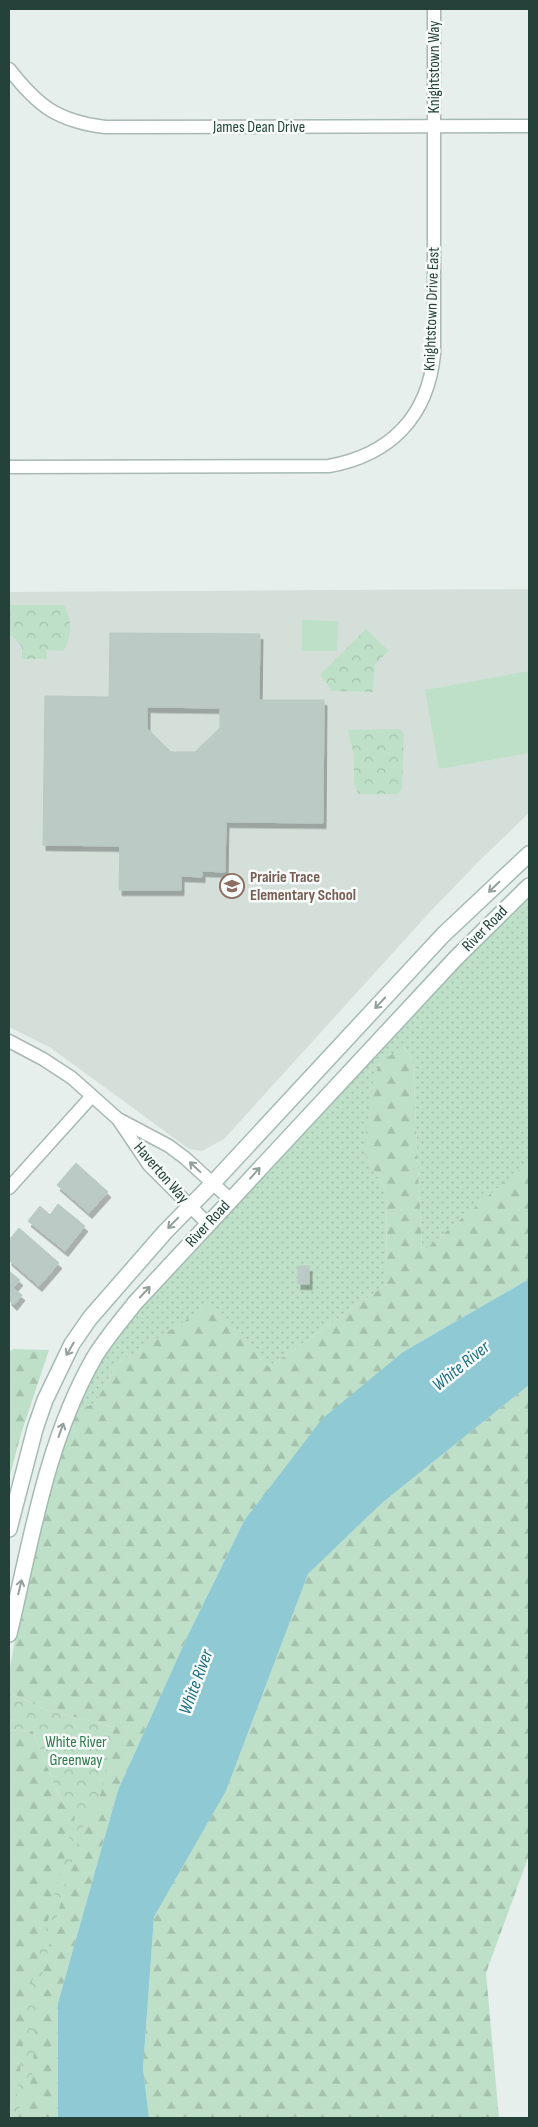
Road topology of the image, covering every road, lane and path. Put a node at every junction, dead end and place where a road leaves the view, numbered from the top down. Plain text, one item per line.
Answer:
1 (434, 9) edge
2 (9, 69) edge
3 (434, 126) junction
4 (529, 126) edge
5 (9, 467) edge
6 (529, 854) edge
7 (529, 886) edge
8 (9, 1041) edge
9 (92, 1096) junction
10 (118, 1119) junction
11 (213, 1183) junction
12 (9, 1188) edge
13 (231, 1200) junction
14 (189, 1206) junction
15 (208, 1224) junction
16 (9, 1529) edge
17 (9, 1634) edge

1 - 3 street, Knightstown Way
2 - 3 street, James Dean Drive
3 - 4 street, James Dean Drive
3 - 5 street, Knightstown Drive East
6 -> 11 main road, River Road
13 -> 7 main road, River Road
8 - 9 street, Haverton Way
9 - 10 street, Haverton Way
9 - 12 street
11 -> 10 street, Haverton Way
10 - 14 street, Haverton Way
11 - 13 street, Haverton Way
11 - 14 main road, River Road
13 - 15 main road, River Road
14 - 15 street, Haverton Way
14 -> 16 main road, River Road
17 -> 15 main road, River Road

